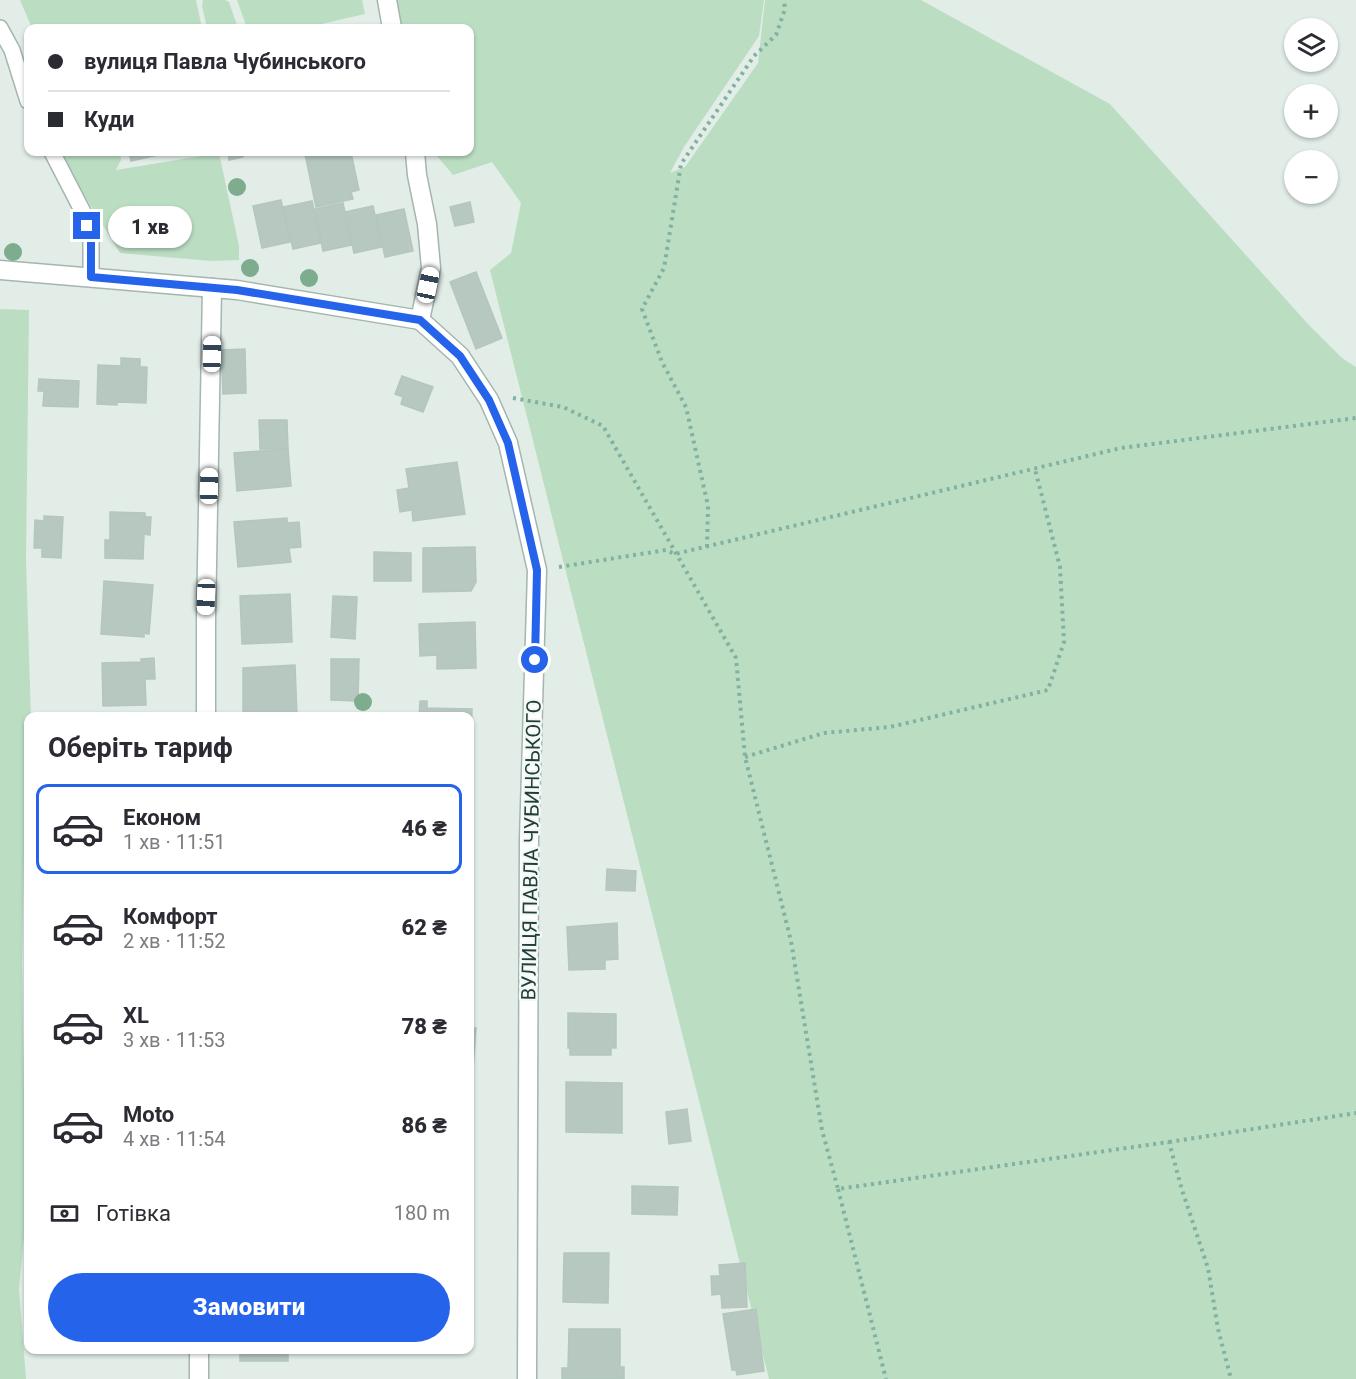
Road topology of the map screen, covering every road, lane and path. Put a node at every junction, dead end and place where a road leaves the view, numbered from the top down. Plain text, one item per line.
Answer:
1 (387, 0) edge
2 (784, 0) edge
3 (391, 24) edge
4 (0, 28) edge
5 (24, 88) edge
6 (54, 156) edge
7 (416, 156) edge
8 (0, 270) edge
9 (91, 277) junction
10 (212, 288) junction
11 (420, 320) junction
12 (505, 393) dead end
13 (1356, 418) edge
14 (1035, 469) junction
15 (707, 547) junction
16 (675, 554) junction
17 (537, 570) junction
18 (206, 712) edge
19 (745, 758) junction
20 (1356, 1113) edge
21 (1169, 1142) junction
22 (838, 1189) junction
23 (199, 1354) edge
24 (199, 1379) edge
25 (528, 1379) edge
26 (886, 1379) edge
27 (1231, 1379) edge

1 - 3 street
2 - 15 path
4 - 5 lane
6 - 9 lane
7 - 11 street
8 - 9 street
9 - 10 street
10 - 11 street
10 - 18 street
11 - 17 street, ВУЛИЦЯ ПАВЛА ЧУБИНСЬКОГО
12 - 16 path
13 - 14 path
14 - 15 path
14 - 19 path
15 - 16 path
16 - 17 path
16 - 19 path
17 - 25 street, ВУЛИЦЯ ПАВЛА ЧУБИНСЬКОГО
19 - 22 path
20 - 21 path
21 - 22 path
21 - 27 path
22 - 26 path
23 - 24 street

